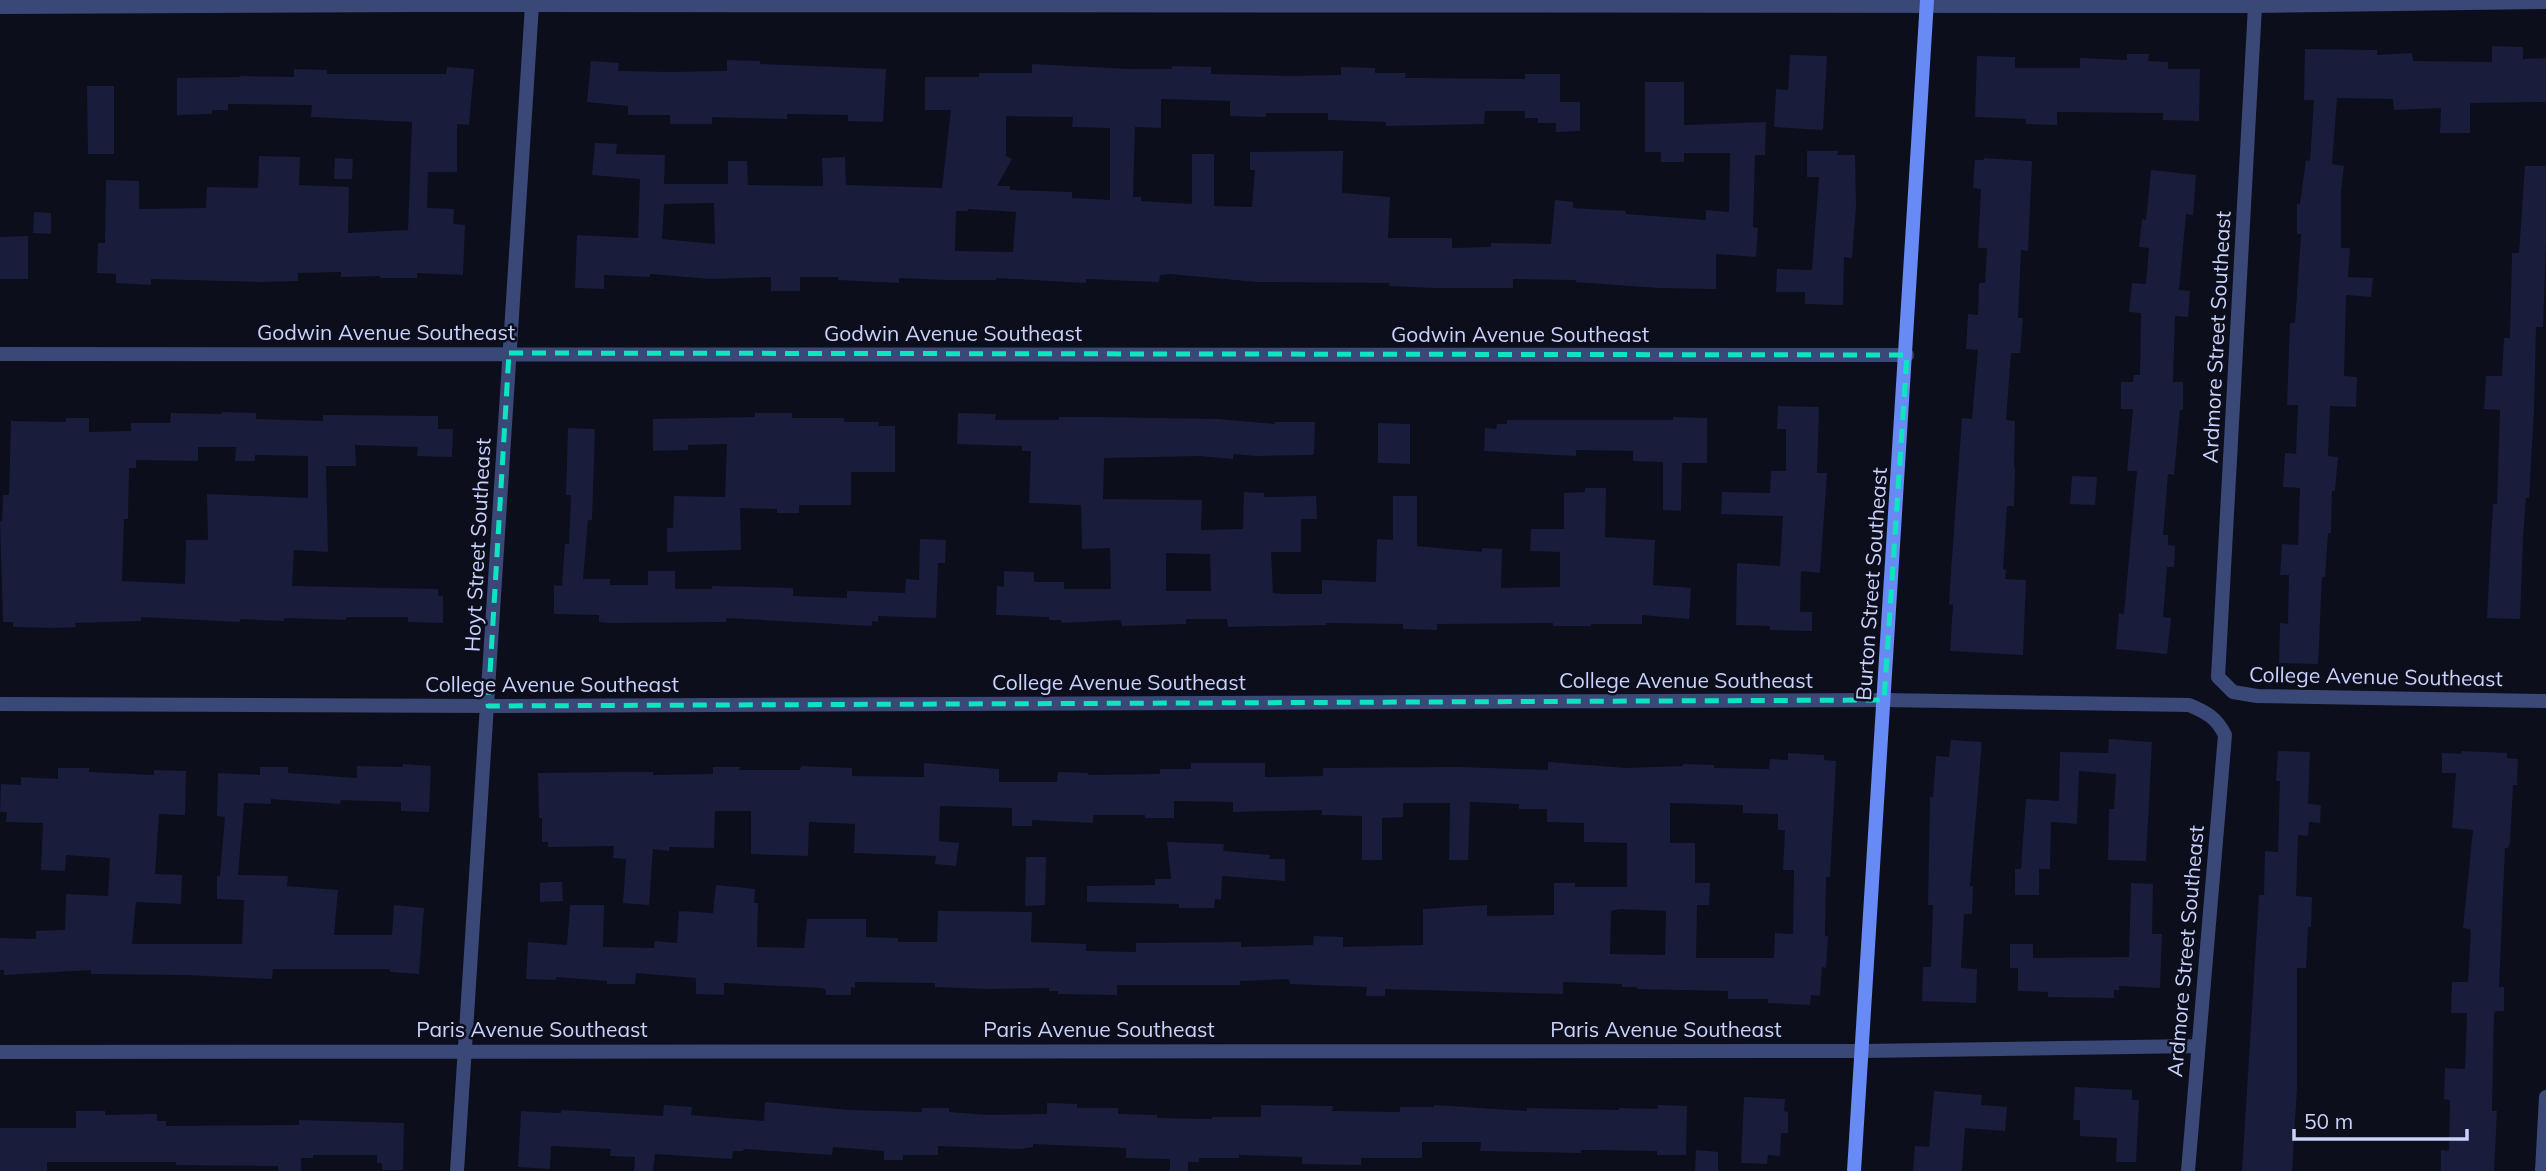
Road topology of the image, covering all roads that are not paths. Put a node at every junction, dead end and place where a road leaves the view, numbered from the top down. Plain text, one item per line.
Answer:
1 (417, 2) edge
2 (703, 2) edge
3 (1927, 2) edge
4 (2546, 2) edge
5 (21, 3) edge
6 (532, 5) junction
7 (2255, 5) junction
8 (0, 7) edge
9 (0, 354) edge
10 (509, 354) junction
11 (1907, 355) junction
12 (2217, 671) joint
13 (1884, 700) junction
14 (2546, 701) edge
15 (0, 704) edge
16 (488, 706) junction
17 (2225, 735) joint
18 (2197, 1046) junction
19 (464, 1049) junction
20 (1862, 1051) junction
21 (0, 1052) edge
22 (2546, 1097) edge
23 (457, 1171) edge
24 (1854, 1171) edge
25 (2188, 1171) edge
26 (2542, 1171) edge

1 - 5 street
1 - 6 street
2 - 3 street
2 - 6 street
3 - 7 street
3 - 11 main road, Burton Street Southeast
4 - 7 street
5 - 8 street
6 - 10 street, Hoyt Street Southeast
7 - 12 street, Ardmore Street Southeast
9 - 10 street, Godwin Avenue Southeast
10 - 11 street, Godwin Avenue Southeast
10 - 16 street, Hoyt Street Southeast
11 - 13 main road, Burton Street Southeast
12 - 14 street, College Avenue Southeast
13 - 16 street, College Avenue Southeast
13 - 17 street, College Avenue Southeast
13 - 20 main road, Burton Street Southeast
15 - 16 street, College Avenue Southeast
16 - 19 street, Hoyt Street Southeast
17 - 18 street, Ardmore Street Southeast
18 - 20 street, Paris Avenue Southeast
18 - 25 street, Ardmore Street Southeast
19 - 20 street, Paris Avenue Southeast
19 - 21 street, Paris Avenue Southeast
19 - 23 street, Hoyt Street Southeast
20 - 24 main road, Burton Street Southeast
22 - 26 street

